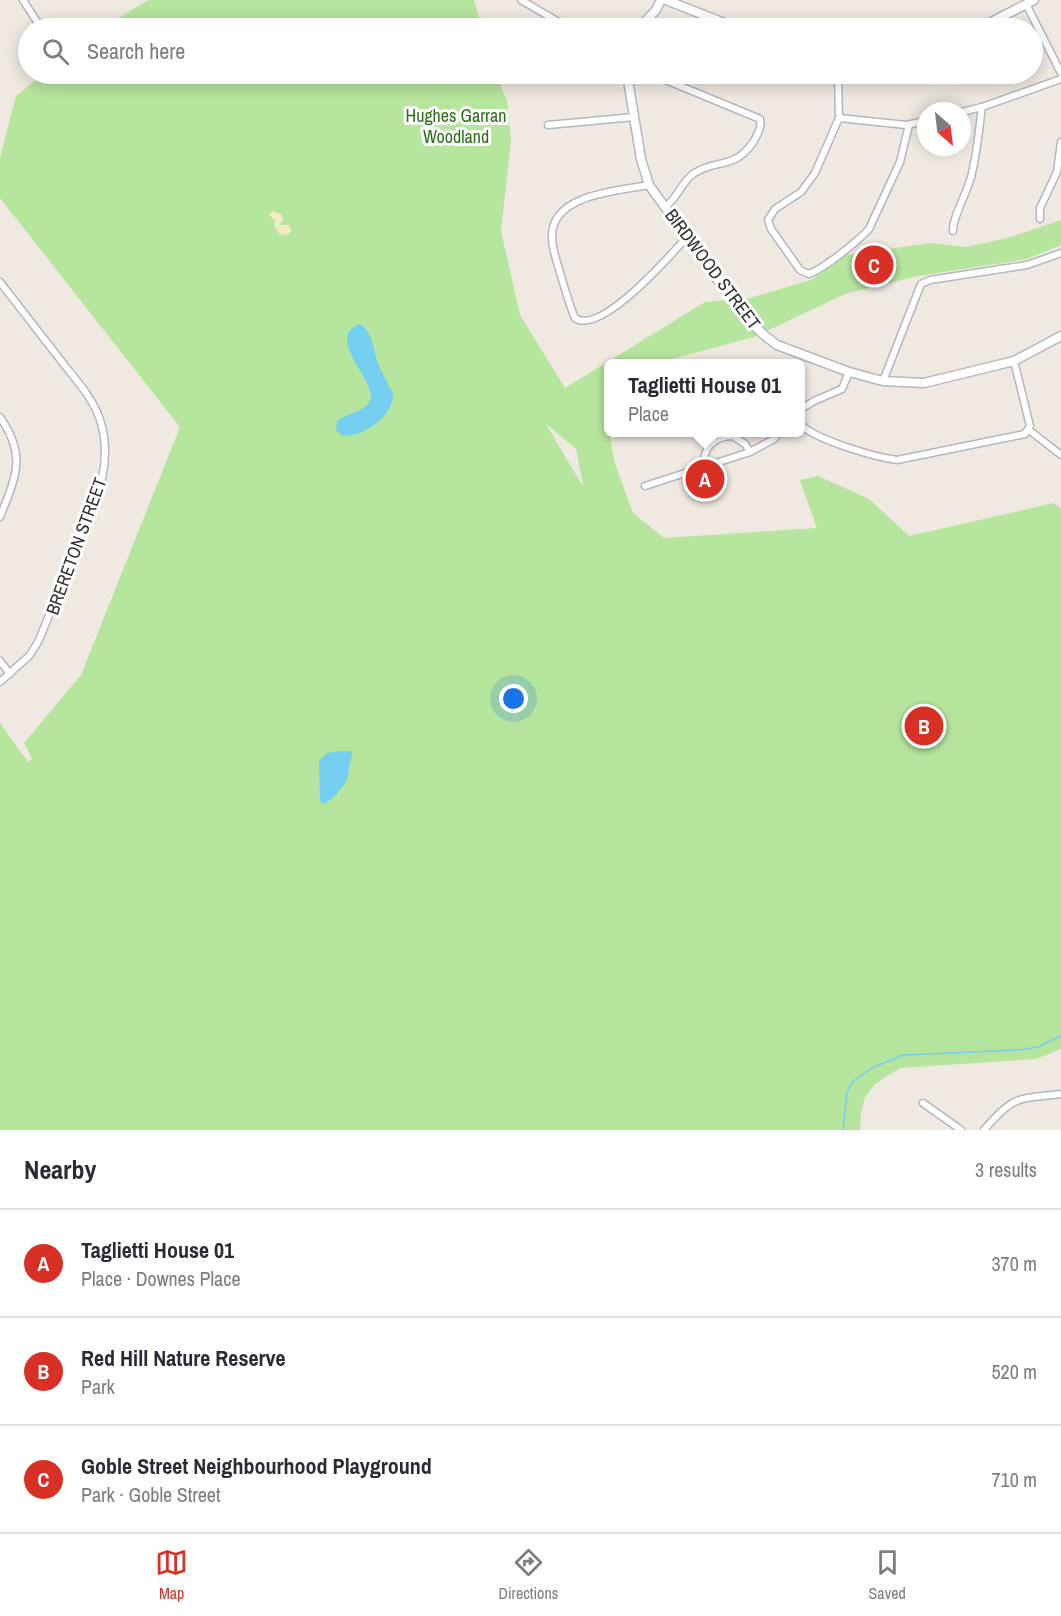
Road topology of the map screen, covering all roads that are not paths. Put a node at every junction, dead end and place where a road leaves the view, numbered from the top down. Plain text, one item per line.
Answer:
1 (24, 0) edge
2 (521, 0) edge
3 (661, 0) edge
4 (666, 0) edge
5 (1030, 2) edge
6 (35, 18) edge
7 (549, 18) edge
8 (648, 18) edge
9 (712, 18) edge
10 (1000, 18) edge
11 (1037, 18) edge
12 (1043, 32) edge
13 (1061, 73) edge
14 (1061, 79) edge
15 (628, 84) edge
16 (675, 84) edge
17 (837, 84) edge
18 (982, 107) junction
19 (971, 110) edge
20 (634, 117) junction
21 (839, 118) junction
22 (917, 123) edge
23 (548, 125) dead end
24 (909, 125) junction
25 (1061, 142) edge
26 (649, 185) junction
27 (665, 207) junction
28 (1040, 219) dead end
29 (953, 231) dead end
30 (687, 237) junction
31 (1061, 253) edge
32 (0, 282) edge
33 (1061, 336) edge
34 (1014, 362) junction
35 (849, 372) junction
36 (883, 381) junction
37 (805, 407) edge
38 (0, 417) edge
39 (805, 427) edge
40 (1029, 430) junction
41 (724, 437) edge
42 (734, 437) edge
43 (776, 437) edge
44 (750, 452) junction
45 (1061, 455) edge
46 (704, 468) junction
47 (645, 486) dead end
48 (0, 517) edge
49 (0, 661) edge
50 (10, 674) junction
51 (0, 682) edge
52 (1061, 1094) edge
53 (922, 1103) dead end
54 (961, 1130) edge
55 (984, 1130) edge

1 - 6 street
2 - 7 street
3 - 8 street
4 - 9 street
5 - 10 street
5 - 11 street
12 - 13 street
14 - 18 street
15 - 20 street, BIRDWOOD STREET
16 - 27 street
17 - 21 street
18 - 19 street
18 - 29 street
20 - 23 street
20 - 26 street, BIRDWOOD STREET
21 - 24 street
21 - 24 street
22 - 24 street
25 - 28 street
26 - 27 street, BIRDWOOD STREET
26 - 30 street
27 - 30 street, BIRDWOOD STREET
30 - 35 street, BIRDWOOD STREET
31 - 36 street
32 - 50 street, BRERETON STREET
33 - 34 street, BIRDWOOD STREET
34 - 36 street, BIRDWOOD STREET
34 - 40 street
35 - 36 street, BIRDWOOD STREET
35 - 37 street
38 - 48 street
39 - 40 street
40 - 45 street
41 - 46 street
42 - 44 street
43 - 44 street
44 - 46 street
46 - 47 street
49 - 50 street
50 - 51 street, BRERETON STREET
52 - 55 street
53 - 54 street

